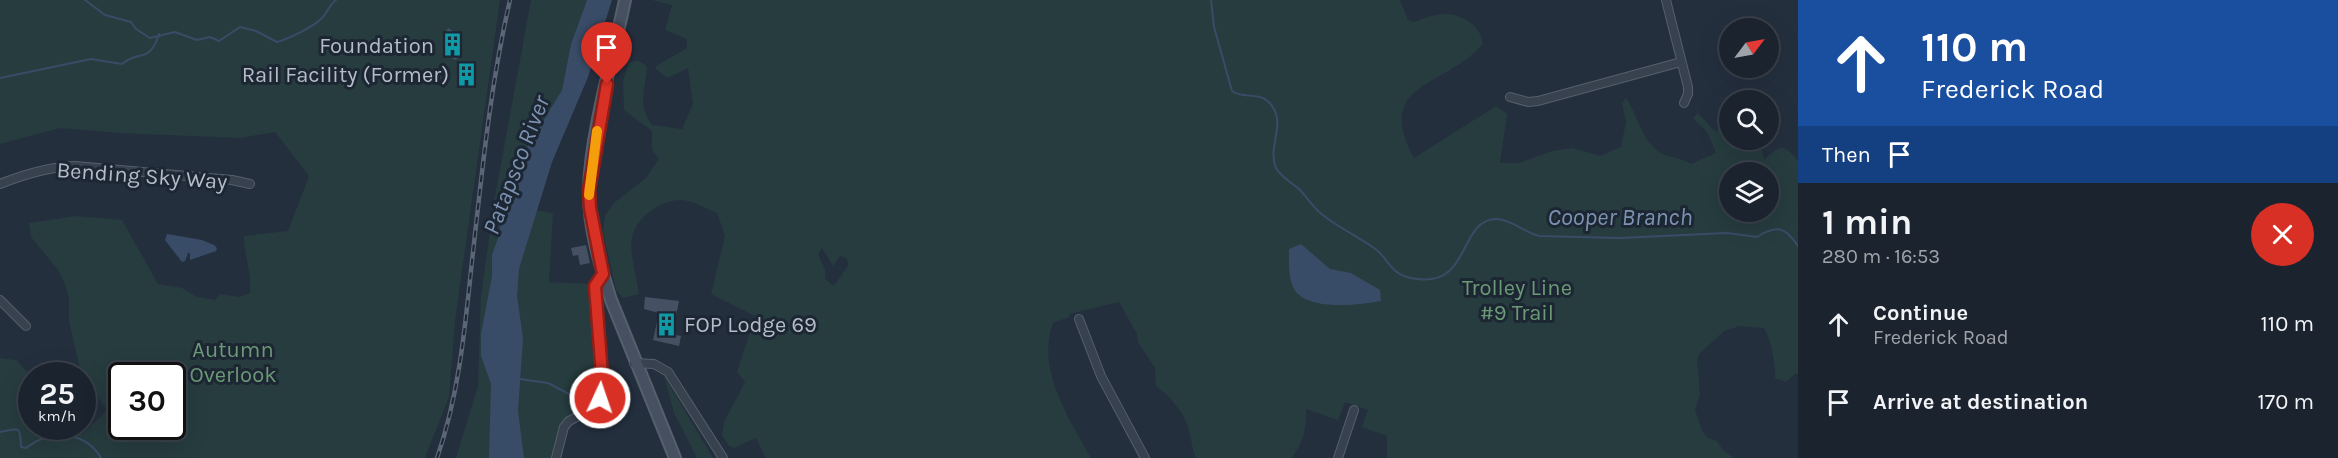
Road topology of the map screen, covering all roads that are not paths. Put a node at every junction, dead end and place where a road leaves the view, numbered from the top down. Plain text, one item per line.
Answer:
1 (625, 0) edge
2 (1666, 0) edge
3 (1681, 62) junction
4 (1510, 97) dead end
5 (1684, 103) dead end
6 (0, 184) edge
7 (250, 184) dead end
8 (603, 274) junction
9 (0, 300) edge
10 (1080, 319) dead end
11 (26, 326) dead end
12 (634, 363) junction
13 (1354, 410) dead end
14 (556, 458) edge
15 (675, 458) edge
16 (723, 458) edge
17 (1145, 458) edge
18 (1338, 458) edge

1 - 8 main road
2 - 3 street
3 - 4 street
3 - 5 street
6 - 7 street, Bending Sky Way
8 - 12 main road
8 - 14 street
9 - 11 street
10 - 17 street
12 - 15 main road
12 - 16 street
13 - 18 street

